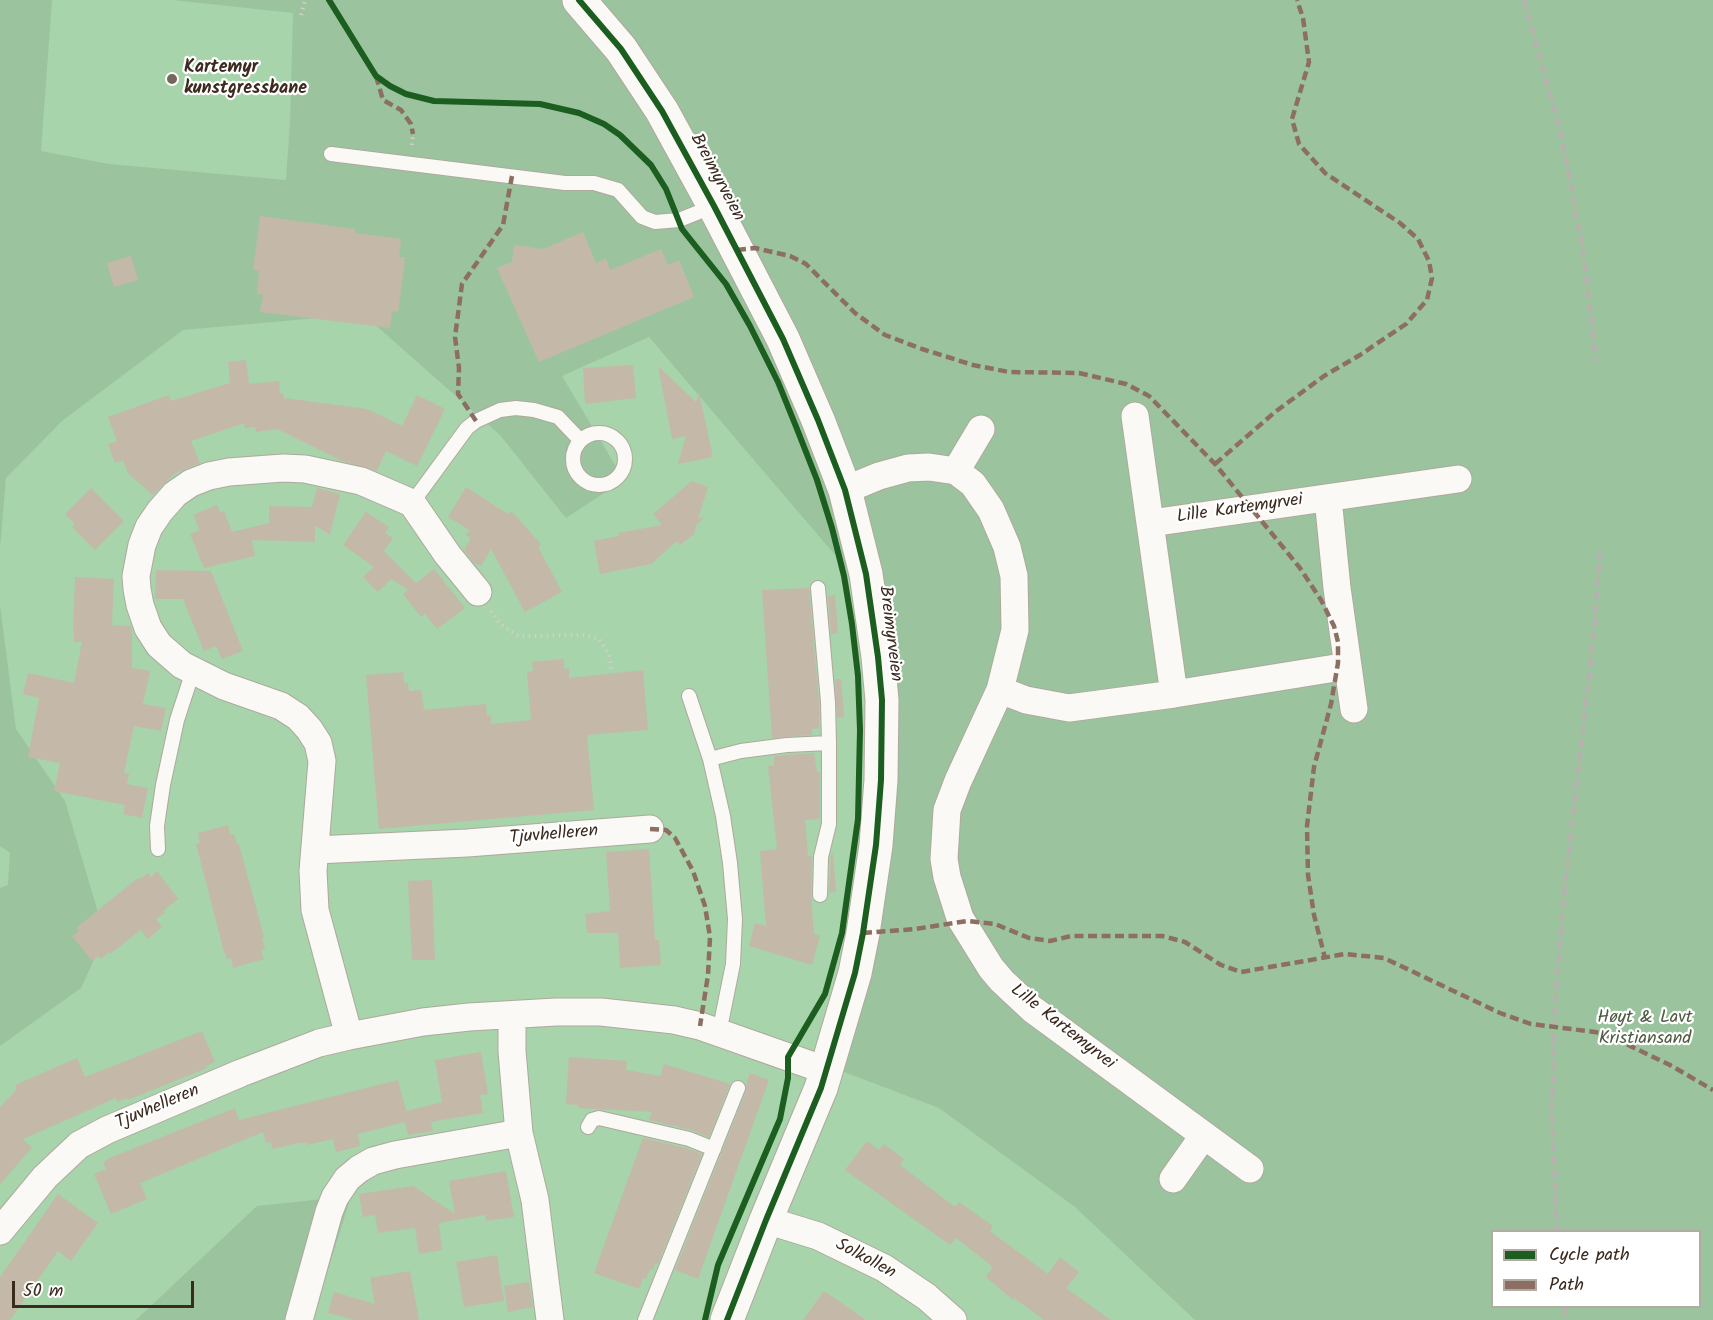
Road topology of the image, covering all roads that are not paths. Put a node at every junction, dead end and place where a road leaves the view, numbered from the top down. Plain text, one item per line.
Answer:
1 (579, 0) edge
2 (332, 154) dead end
3 (714, 206) junction
4 (1135, 416) dead end
5 (981, 429) dead end
6 (580, 440) dead end
7 (956, 471) junction
8 (1458, 479) dead end
9 (845, 490) junction
10 (1328, 498) junction
11 (412, 503) junction
12 (1151, 523) junction
13 (818, 588) dead end
14 (478, 592) road end
15 (1348, 666) junction
16 (193, 671) junction
17 (1000, 690) junction
18 (1174, 694) junction
19 (689, 696) dead end
20 (1354, 709) dead end
21 (829, 743) junction
22 (710, 759) junction
23 (650, 829) dead end
24 (158, 849) dead end
25 (315, 850) junction
26 (820, 895) dead end
27 (512, 1016) junction
28 (719, 1033) junction
29 (349, 1036) junction
30 (825, 1070) junction
31 (738, 1088) dead end
32 (588, 1127) dead end
33 (519, 1133) junction
34 (1204, 1135) junction
35 (714, 1149) junction
36 (1250, 1169) dead end
37 (1173, 1179) dead end
38 (766, 1220) junction
39 (0, 1230) edge
40 (299, 1320) edge
41 (550, 1320) edge
42 (645, 1320) edge
43 (727, 1320) edge
44 (953, 1320) edge

1 - 3 street, Breimyrveien
2 - 3 lane
3 - 9 street, Breimyrveien
4 - 12 street, Lille Kartemyrvei
5 - 7 street
6 - 11 lane
7 - 9 street
7 - 17 street, Lille Kartemyrvei
8 - 10 street, Lille Kartemyrvei
9 - 30 street, Breimyrveien
10 - 12 street, Lille Kartemyrvei
10 - 15 street, Lille Kartemyrvei
11 - 14 street
11 - 16 street
12 - 18 street, Lille Kartemyrvei
13 - 21 lane
15 - 18 street
15 - 20 street, Lille Kartemyrvei
16 - 24 lane
16 - 25 street
17 - 18 street
17 - 34 street, Lille Kartemyrvei
19 - 22 lane
21 - 22 lane
21 - 26 lane
22 - 28 lane
23 - 25 street, Tjuvhelleren
25 - 29 street
27 - 28 street, Tjuvhelleren
27 - 29 street, Tjuvhelleren
27 - 33 street
28 - 30 street, Tjuvhelleren
29 - 39 street, Tjuvhelleren
30 - 38 street, Breimyrveien
31 - 35 lane
32 - 35 lane
33 - 40 street
33 - 41 street
34 - 36 street, Lille Kartemyrvei
34 - 37 street
35 - 42 lane
38 - 43 street, Breimyrveien
38 - 44 street, Solkollen

